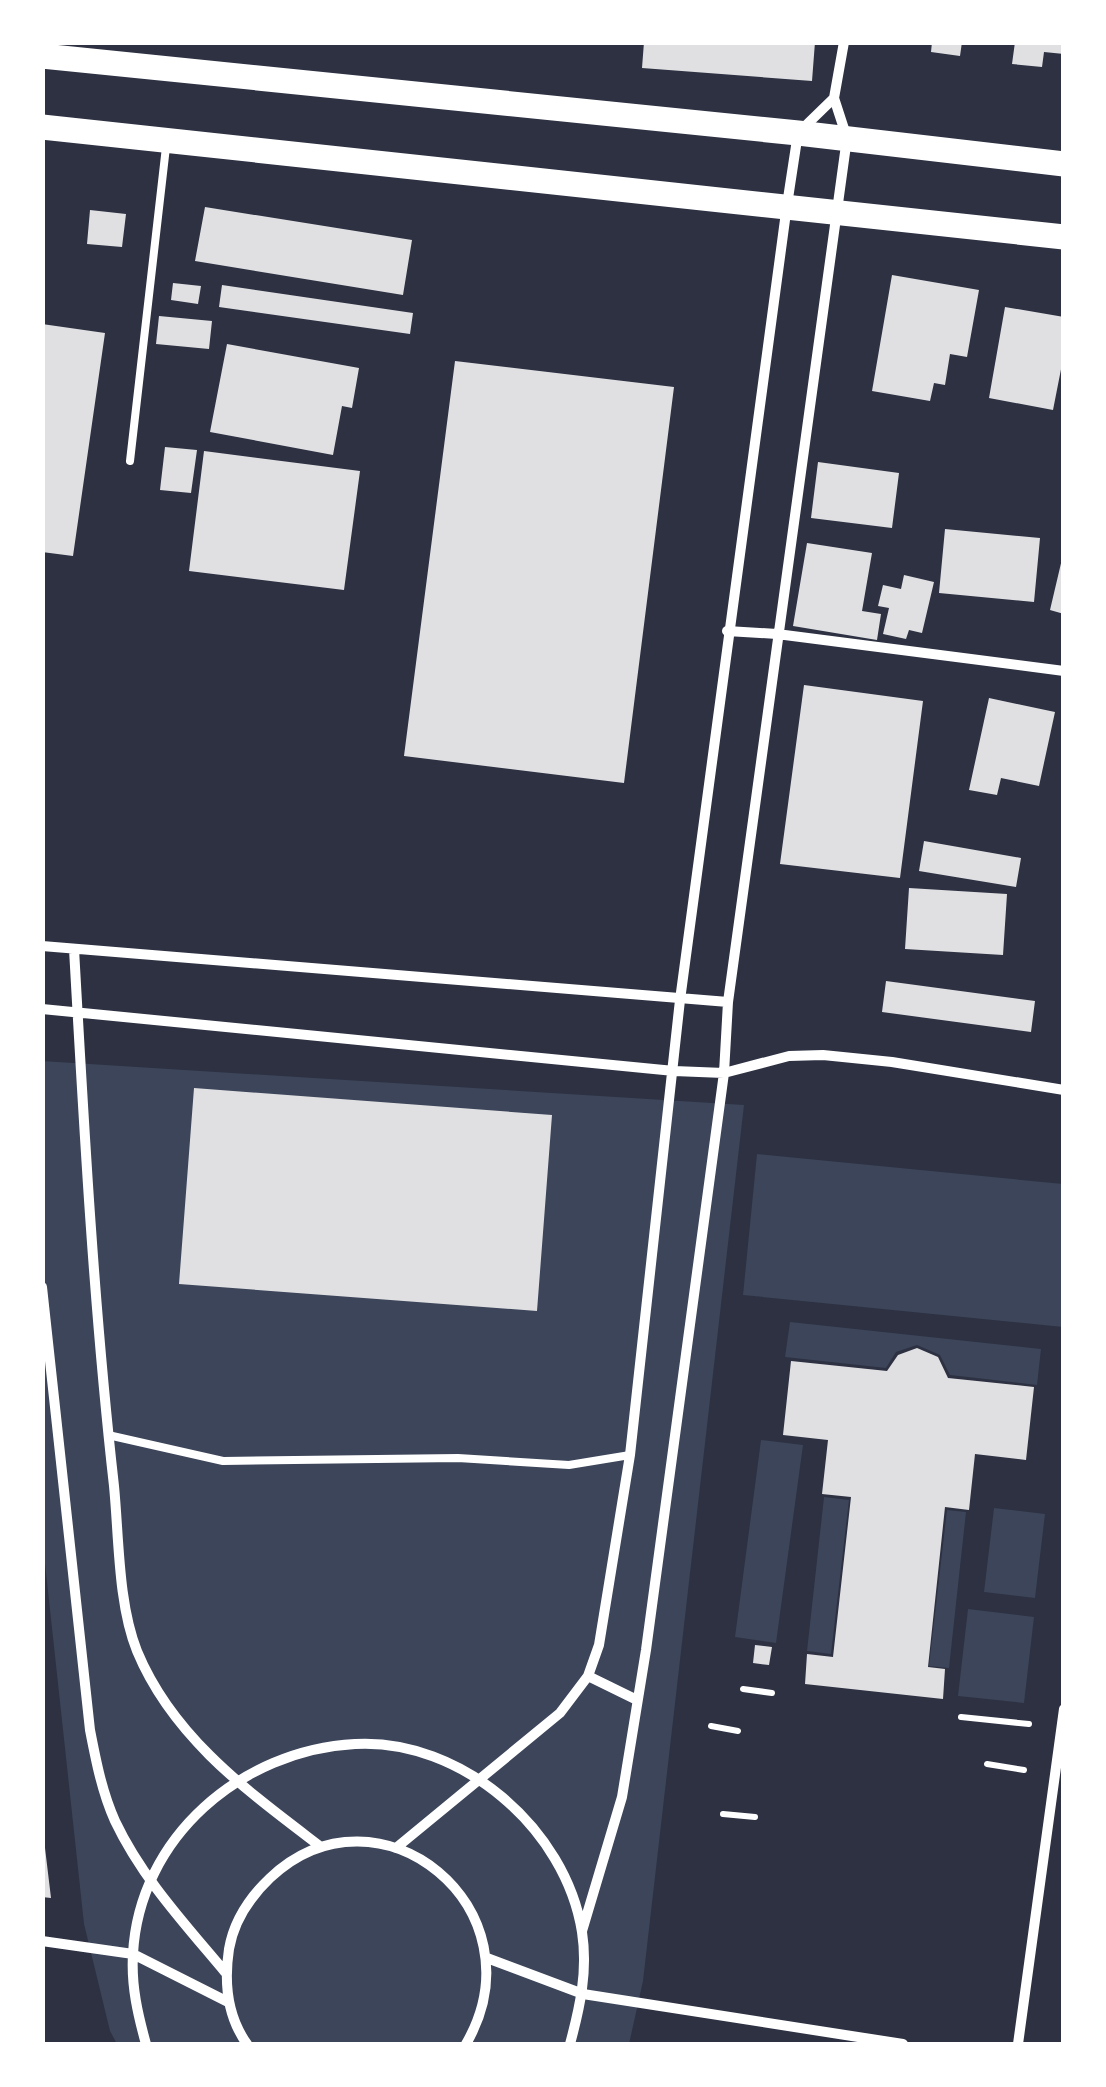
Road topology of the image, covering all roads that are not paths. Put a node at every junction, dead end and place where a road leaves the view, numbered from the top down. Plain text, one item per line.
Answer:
1 (844, 42) edge
2 (42, 56) edge
3 (834, 98) junction
4 (42, 127) edge
5 (798, 132) junction
6 (847, 138) junction
7 (166, 139) junction
8 (1064, 164) edge
9 (787, 206) junction
10 (837, 213) junction
11 (1064, 237) edge
12 (130, 460) dead end
13 (728, 632) junction
14 (777, 634) junction
15 (1064, 671) edge
16 (42, 946) edge
17 (74, 950) junction
18 (680, 1000) junction
19 (728, 1002) junction
20 (42, 1010) edge
21 (78, 1014) junction
22 (674, 1071) junction
23 (724, 1073) junction
24 (1064, 1090) edge
25 (42, 1287) edge
26 (108, 1435) junction
27 (630, 1454) junction
28 (588, 1676) junction
29 (637, 1700) junction
30 (1064, 1710) edge
31 (480, 1778) junction
32 (235, 1782) junction
33 (321, 1848) junction
34 (396, 1848) junction
35 (150, 1882) junction
36 (582, 1931) junction
37 (42, 1941) edge
38 (133, 1954) junction
39 (488, 1958) junction
40 (225, 1972) junction
41 (584, 1994) junction
42 (228, 2002) junction
43 (146, 2044) edge
44 (247, 2044) edge
45 (466, 2044) edge
46 (570, 2044) edge
47 (903, 2044) edge
48 (1018, 2044) edge

1 - 3 street
2 - 5 main road
3 - 5 street
3 - 6 street
4 - 7 main road
5 - 6 main road
5 - 9 street
6 - 8 main road
6 - 10 street
7 - 9 main road
7 - 12 lane
9 - 10 main road
9 - 13 street
10 - 11 main road
10 - 14 street
13 - 14 street
13 - 18 street
14 - 15 street
14 - 19 street
16 - 17 street
17 - 18 street
17 - 21 street
18 - 19 street
18 - 22 street
19 - 23 street
20 - 21 street
21 - 22 street
21 - 26 street
22 - 23 street
22 - 27 street
23 - 24 street
23 - 29 street
25 - 35 street
26 - 27 lane
26 - 32 street
27 - 28 street
28 - 29 street
28 - 31 street
29 - 36 street
30 - 48 street
31 - 32 street
31 - 34 street
31 - 36 street
32 - 33 street
32 - 35 street
33 - 34 street
33 - 40 street
34 - 39 street
35 - 38 street
35 - 40 street
36 - 41 street
37 - 38 street
38 - 42 street
38 - 43 street
39 - 41 street
39 - 45 street
40 - 42 street
41 - 46 street
41 - 47 street
42 - 44 street

